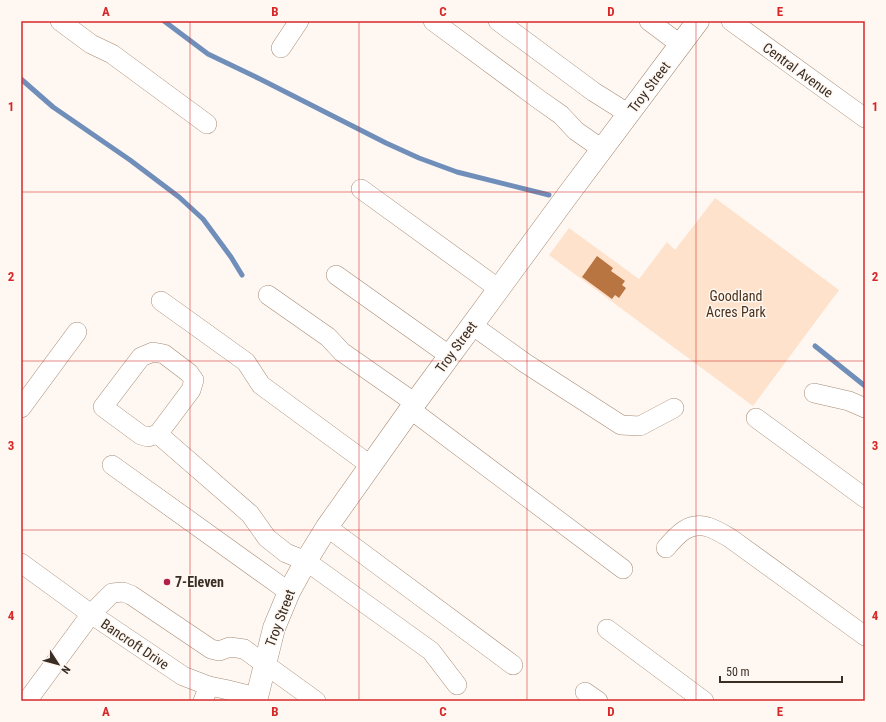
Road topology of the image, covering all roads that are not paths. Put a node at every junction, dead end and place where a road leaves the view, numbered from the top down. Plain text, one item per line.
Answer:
1 (60, 21) edge
2 (299, 21) edge
3 (433, 21) edge
4 (498, 21) edge
5 (648, 21) edge
6 (698, 21) edge
7 (731, 21) edge
8 (681, 45) junction
9 (281, 48) dead end
10 (629, 114) junction
11 (865, 118) edge
12 (207, 124) dead end
13 (602, 149) junction
14 (361, 189) dead end
15 (336, 275) dead end
16 (499, 289) junction
17 (268, 295) dead end
18 (161, 301) dead end
19 (472, 325) junction
20 (77, 332) dead end
21 (450, 356) junction
22 (814, 393) dead end
23 (412, 406) junction
24 (21, 408) edge
25 (674, 408) dead end
26 (865, 408) edge
27 (756, 418) dead end
28 (158, 434) junction
29 (112, 465) dead end
30 (370, 466) junction
31 (865, 498) edge
32 (327, 527) junction
33 (666, 548) dead end
34 (306, 561) junction
35 (21, 563) edge
36 (623, 569) dead end
37 (289, 592) junction
38 (91, 614) junction
39 (607, 629) dead end
40 (865, 636) edge
41 (265, 663) junction
42 (513, 665) dead end
43 (457, 685) dead end
44 (206, 694) edge
45 (257, 699) edge
46 (27, 701) edge
47 (316, 701) edge
48 (704, 701) edge

1 - 12 street
2 - 9 street
3 - 13 street
4 - 10 street
5 - 8 street
6 - 8 main road, Troy Street
7 - 11 street, Central Avenue
8 - 10 main road, Troy Street
10 - 13 main road, Troy Street
13 - 16 main road, Troy Street
14 - 16 street
15 - 21 street
16 - 19 main road, Troy Street
17 - 23 street
18 - 30 street
19 - 21 main road, Troy Street
19 - 25 street
20 - 24 street
21 - 23 main road, Troy Street
22 - 26 street
23 - 30 main road, Troy Street
23 - 36 street
27 - 31 street
28 - 28 street
28 - 34 street
29 - 37 street
30 - 32 main road, Troy Street
32 - 34 main road, Troy Street
32 - 42 street
33 - 40 street
34 - 37 main road, Troy Street
34 - 43 street
35 - 38 street, Bancroft Drive
37 - 41 main road, Troy Street
38 - 41 street
38 - 44 street, Bancroft Drive
38 - 46 street
39 - 48 street
41 - 45 main road, Troy Street
41 - 47 street
44 - 45 street, Bancroft Drive

